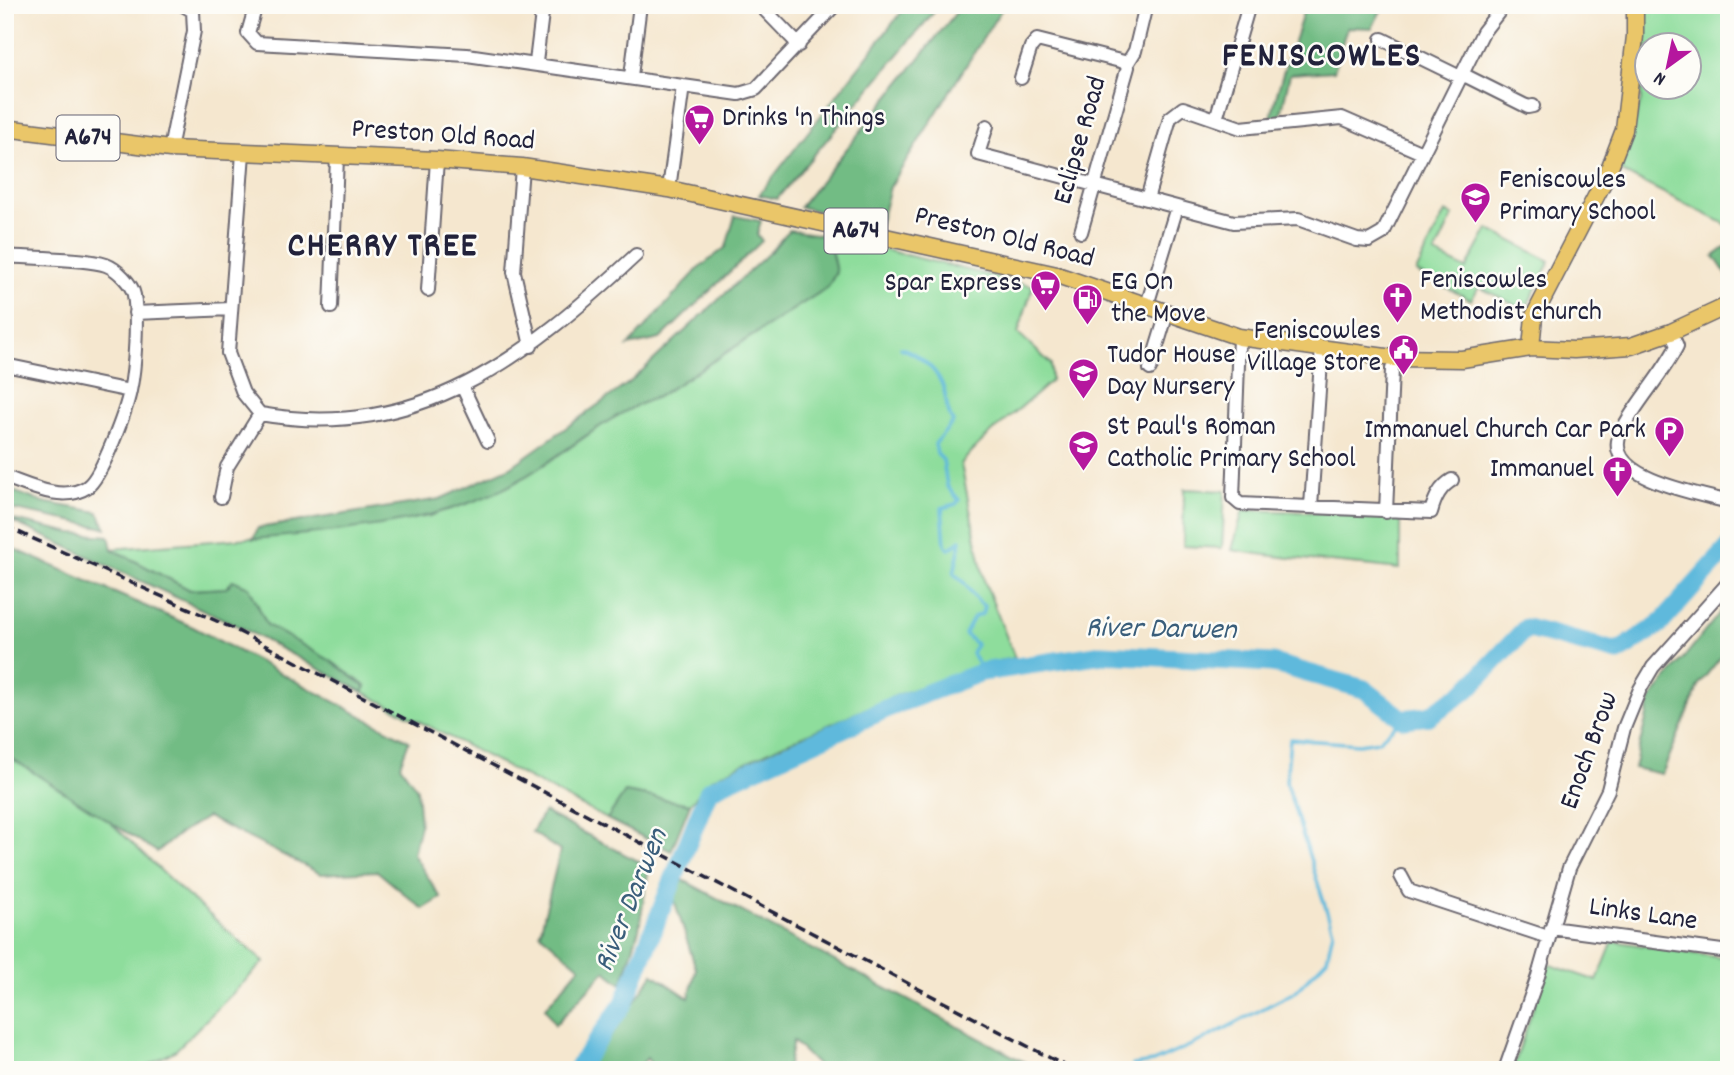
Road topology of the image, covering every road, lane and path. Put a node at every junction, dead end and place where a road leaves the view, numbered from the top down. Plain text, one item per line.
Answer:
1 (183, 5) edge
2 (256, 5) edge
3 (543, 5) edge
4 (640, 5) edge
5 (760, 5) edge
6 (835, 5) edge
7 (1146, 5) edge
8 (1249, 5) edge
9 (1504, 5) edge
10 (1635, 5) edge
11 (1382, 39) dead end
12 (799, 45) junction
13 (536, 62) junction
14 (1127, 64) junction
15 (631, 76) junction
16 (1461, 76) junction
17 (1021, 78) dead end
18 (683, 86) junction
19 (1533, 106) dead end
20 (1216, 119) junction
21 (987, 126) dead end
22 (5, 128) edge
23 (170, 149) junction
24 (243, 153) junction
25 (1422, 153) junction
26 (337, 156) junction
27 (436, 160) junction
28 (522, 167) junction
29 (1094, 187) junction
30 (669, 190) junction
31 (1147, 199) junction
32 (1177, 207) junction
33 (1081, 232) dead end
34 (5, 256) edge
35 (636, 256) dead end
36 (428, 290) dead end
37 (1147, 305) junction
38 (1729, 305) edge
39 (331, 307) dead end
40 (232, 309) junction
41 (135, 313) junction
42 (1167, 313) junction
43 (1671, 332) junction
44 (1239, 337) junction
45 (531, 346) junction
46 (1322, 347) junction
47 (1531, 348) junction
48 (5, 365) edge
49 (1150, 369) dead end
50 (1392, 369) dead end
51 (463, 388) junction
52 (130, 391) junction
53 (260, 414) junction
54 (488, 440) dead end
55 (5, 477) edge
56 (1452, 480) dead end
57 (221, 498) dead end
58 (1729, 502) edge
59 (1311, 506) junction
60 (1385, 512) junction
61 (1729, 582) edge
62 (1401, 876) dead end
63 (1549, 932) junction
64 (1729, 953) edge
65 (1505, 1070) edge

1 - 23 street
2 - 13 street
3 - 13 street
4 - 15 street
5 - 12 street
6 - 12 street
7 - 14 street, Eclipse Road
8 - 20 street
9 - 16 street
10 - 47 main road
11 - 16 street
12 - 18 street
13 - 15 street
14 - 17 street, Eclipse Road
14 - 29 street, Eclipse Road
15 - 18 street
16 - 19 street
16 - 25 street
18 - 30 street
20 - 25 street
20 - 31 street
21 - 29 street
22 - 23 main road, Preston Old Road / A674
23 - 24 main road, Preston Old Road / A674
24 - 26 main road, Preston Old Road / A674
24 - 40 street
25 - 32 street
26 - 27 main road, Preston Old Road / A674
26 - 39 street
27 - 28 main road, Preston Old Road / A674
27 - 36 street
28 - 30 main road, Preston Old Road / A674
28 - 45 street
29 - 31 street
29 - 33 street, Eclipse Road
30 - 37 main road, Preston Old Road / A674
31 - 32 street
32 - 37 street
34 - 41 street
35 - 45 street
37 - 42 main road, Preston Old Road / A674
38 - 43 main road, Preston Old Road / A674
40 - 41 street
40 - 53 street
41 - 52 street
42 - 44 main road, Preston Old Road / A674
42 - 49 street
43 - 47 main road, Preston Old Road / A674
43 - 58 street
44 - 46 main road, Preston Old Road / A674
44 - 59 street
45 - 51 street
46 - 47 main road, Preston Old Road / A674
46 - 59 street
48 - 52 street
50 - 60 street
51 - 53 street
51 - 54 street
52 - 55 street
53 - 57 street
56 - 60 street
59 - 60 street
61 - 63 street, Enoch Brow
62 - 63 street, Links Lane
63 - 64 street, Links Lane
63 - 65 street, Enoch Brow

